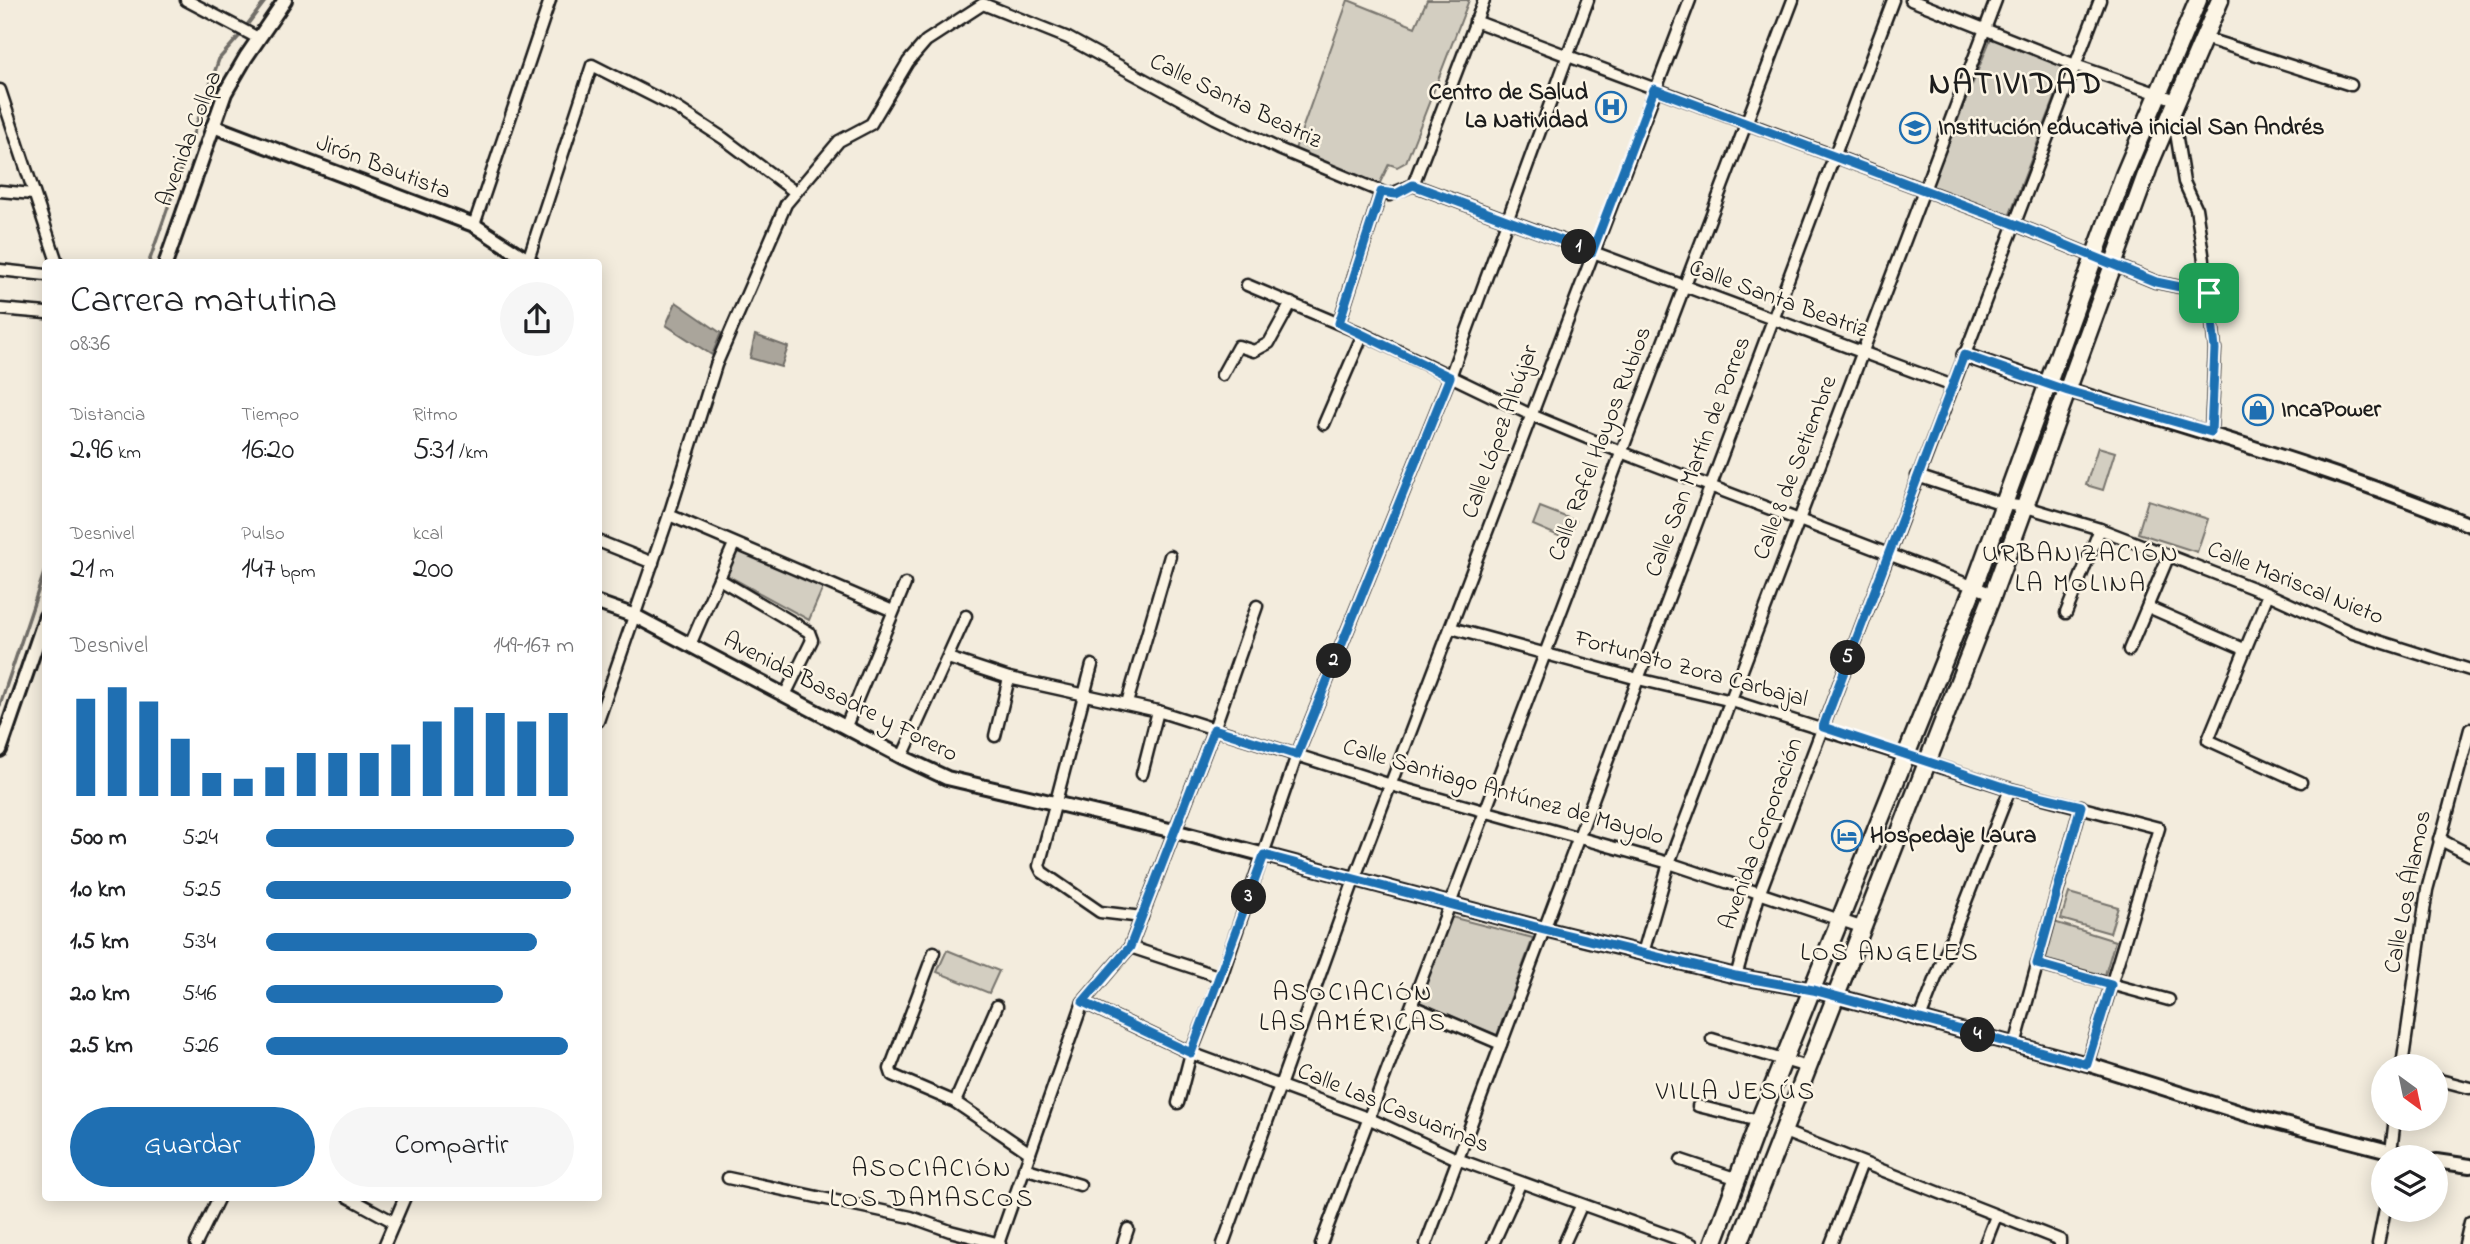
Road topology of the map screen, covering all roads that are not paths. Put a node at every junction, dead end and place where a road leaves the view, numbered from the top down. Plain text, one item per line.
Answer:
1 (186, 0) edge
2 (285, 0) edge
3 (550, 0) edge
4 (1484, 0) edge
5 (1588, 0) edge
6 (1690, 0) edge
7 (1793, 0) edge
8 (1893, 0) edge
9 (1911, 0) edge
10 (1996, 0) edge
11 (2100, 0) edge
12 (2198, 0) edge
13 (2220, 0) edge
14 (1475, 21) junction
15 (1985, 28) junction
16 (2204, 37) junction
17 (258, 38) junction
18 (1567, 54) junction
19 (2075, 65) junction
20 (2351, 85) dead end
21 (1654, 89) junction
22 (0, 90) edge
23 (2158, 94) junction
24 (2174, 105) junction
25 (4, 113) edge
26 (1745, 124) junction
27 (213, 126) junction
28 (1835, 156) junction
29 (1413, 185) junction
30 (1922, 190) junction
31 (0, 191) edge
32 (795, 192) junction
33 (1381, 192) junction
34 (33, 194) junction
35 (1506, 220) junction
36 (2012, 223) junction
37 (474, 225) junction
38 (1592, 252) junction
39 (2095, 258) junction
40 (56, 259) edge
41 (167, 259) edge
42 (527, 259) edge
43 (531, 259) edge
44 (2113, 265) junction
45 (0, 270) edge
46 (42, 275) edge
47 (1247, 285) dead end
48 (1683, 288) junction
49 (2209, 293) junction
50 (1292, 303) junction
51 (0, 309) edge
52 (42, 313) edge
53 (1773, 320) junction
54 (1339, 323) junction
55 (1363, 334) junction
56 (1861, 353) junction
57 (1964, 355) junction
58 (1222, 375) dead end
59 (1450, 377) junction
60 (2049, 385) junction
61 (1953, 386) junction
62 (2068, 391) junction
63 (1529, 414) junction
64 (1324, 424) dead end
65 (2211, 432) junction
66 (1621, 452) junction
67 (1917, 476) junction
68 (1710, 487) junction
69 (2003, 504) junction
70 (2026, 507) junction
71 (669, 515) junction
72 (1798, 519) junction
73 (2470, 525) edge
74 (2100, 529) junction
75 (602, 543) edge
76 (734, 544) junction
77 (1886, 555) junction
78 (2169, 555) junction
79 (1170, 556) dead end
80 (653, 563) junction
81 (719, 579) junction
82 (905, 584) dead end
83 (1974, 586) junction
84 (1993, 594) junction
85 (2268, 594) junction
86 (602, 604) edge
87 (1257, 606) dead end
88 (2148, 607) junction
89 (893, 611) junction
90 (2066, 613) dead end
91 (635, 616) junction
92 (966, 616) dead end
93 (42, 628) edge
94 (1451, 628) junction
95 (690, 645) junction
96 (2244, 649) junction
97 (2129, 650) dead end
98 (1544, 653) junction
99 (948, 658) junction
100 (1092, 665) dead end
101 (2470, 670) edge
102 (1009, 678) junction
103 (1638, 679) junction
104 (786, 693) junction
105 (1085, 694) junction
106 (1732, 701) junction
107 (1126, 703) junction
108 (602, 710) edge
109 (1158, 711) junction
110 (846, 726) junction
111 (1823, 727) junction
112 (1214, 729) junction
113 (2470, 729) edge
114 (995, 736) dead end
115 (0, 750) edge
116 (1297, 755) junction
117 (902, 757) junction
118 (1907, 757) junction
119 (1927, 762) junction
120 (1142, 774) dead end
121 (2301, 782) dead end
122 (1391, 785) junction
123 (2010, 789) junction
124 (1056, 804) junction
125 (2081, 806) junction
126 (1485, 809) junction
127 (1174, 831) junction
128 (1578, 837) junction
129 (2439, 839) junction
130 (1264, 855) junction
131 (2470, 855) edge
132 (1669, 863) junction
133 (1354, 880) junction
134 (1760, 892) junction
135 (1450, 904) junction
136 (1142, 917) junction
137 (1841, 920) junction
138 (1861, 927) junction
139 (1544, 929) junction
140 (1130, 947) junction
141 (934, 952) dead end
142 (1643, 953) junction
143 (2037, 964) junction
144 (1736, 976) junction
145 (1221, 977) junction
146 (2111, 985) junction
147 (1813, 990) junction
148 (1835, 996) junction
149 (2169, 1000) dead end
150 (1083, 1002) junction
151 (997, 1006) dead end
152 (1412, 1006) junction
153 (1919, 1021) junction
154 (1712, 1039) dead end
155 (1501, 1044) junction
156 (2015, 1045) junction
157 (1191, 1053) junction
158 (2404, 1054) edge
159 (1784, 1060) junction
160 (2087, 1064) junction
161 (1807, 1067) junction
162 (2448, 1082) edge
163 (1279, 1085) junction
164 (2470, 1088) edge
165 (955, 1102) junction
166 (1178, 1103) dead end
167 (1698, 1106) dead end
168 (1370, 1119) junction
169 (1759, 1121) junction
170 (1782, 1131) junction
171 (2371, 1148) edge
172 (1030, 1153) junction
173 (1748, 1153) junction
174 (1457, 1159) junction
175 (1681, 1160) dead end
176 (1771, 1161) junction
177 (1862, 1163) junction
178 (2448, 1163) edge
179 (2470, 1166) edge
180 (1024, 1168) junction
181 (728, 1178) dead end
182 (1738, 1179) junction
183 (1520, 1184) junction
184 (1080, 1185) dead end
185 (217, 1201) edge
186 (355, 1201) edge
187 (402, 1201) edge
188 (1581, 1206) junction
189 (1996, 1216) junction
190 (394, 1222) junction
191 (2382, 1222) edge
192 (2470, 1222) edge
193 (1128, 1229) dead end
194 (196, 1244) edge
195 (384, 1244) edge
196 (999, 1244) edge
197 (1123, 1244) edge
198 (1223, 1244) edge
199 (1321, 1244) edge
200 (1426, 1244) edge
201 (1493, 1244) edge
202 (1564, 1244) edge
203 (1692, 1244) edge
204 (1713, 1244) edge
205 (1739, 1244) edge
206 (1831, 1244) edge
207 (1985, 1244) edge
208 (2060, 1244) edge
209 (2378, 1244) edge
210 (2465, 1244) edge

1 - 17 street
2 - 17 street, Avenida Collpa
3 - 37 street
4 - 14 street
5 - 18 street
6 - 21 street, Calle López Albújar
7 - 26 street, Calle Rafel Hoyos Rubios
8 - 28 street, Calle San Martín de Porres
9 - 15 street
10 - 15 street, Calle 8 de Setiembre
11 - 19 street, Avenida Corporación
12 - 23 highway
13 - 16 highway
14 - 18 street
14 - 29 street
15 - 19 street
15 - 30 street, Calle 8 de Setiembre
16 - 20 street
16 - 24 highway
17 - 27 street, Avenida Collpa
18 - 21 street
18 - 35 street
19 - 23 street
19 - 36 street, Avenida Corporación
21 - 26 street
21 - 38 street, Calle López Albújar
22 - 25 street
23 - 24 street
23 - 39 highway
24 - 44 highway
24 - 49 street
25 - 34 street
26 - 28 street
26 - 48 street, Calle Rafel Hoyos Rubios
27 - 37 street, Jirón Bautista
27 - 41 street, Avenida Collpa
28 - 30 street
28 - 53 street, Calle San Martín de Porres
29 - 33 street
29 - 35 street, Calle Santa Beatriz
30 - 36 street
30 - 56 street, Calle 8 de Setiembre
31 - 34 street
32 - 33 street, Calle Santa Beatriz
32 - 43 street
32 - 71 street
33 - 54 street
34 - 40 street
35 - 38 street, Calle Santa Beatriz
35 - 59 street
36 - 39 street
36 - 57 street, Avenida Corporación
37 - 42 street, Jirón Bautista
38 - 48 street, Calle Santa Beatriz
38 - 63 street, Calle López Albújar
39 - 44 street
39 - 60 highway
44 - 49 street
44 - 62 highway
45 - 46 street
47 - 50 street
48 - 53 street, Calle Santa Beatriz
48 - 66 street, Calle Rafel Hoyos Rubios
49 - 65 street
50 - 54 street
50 - 58 street
51 - 52 street
53 - 56 street, Calle Santa Beatriz
53 - 68 street, Calle San Martín de Porres
54 - 55 street
55 - 59 street
55 - 64 street
56 - 61 street, Calle Santa Beatriz
56 - 72 street, Calle 8 de Setiembre
57 - 60 street
57 - 61 street, Avenida Corporación
59 - 63 street
59 - 116 street
60 - 62 street
60 - 69 highway
61 - 67 street, Avenida Corporación
62 - 65 street
62 - 70 highway
63 - 66 street
63 - 94 street, Calle López Albújar
65 - 73 street
66 - 68 street
66 - 98 street, Calle Rafel Hoyos Rubios
67 - 69 street, Calle Mariscal Nieto
67 - 77 street, Avenida Corporación
68 - 72 street
68 - 103 street, Calle San Martín de Porres
69 - 70 street, Calle Mariscal Nieto
69 - 83 highway
70 - 74 street, Calle Mariscal Nieto
70 - 84 highway
71 - 76 street
71 - 80 street
72 - 77 street
72 - 106 street, Calle 8 de Setiembre
74 - 78 street, Calle Mariscal Nieto
74 - 90 street
75 - 80 street
76 - 81 street
76 - 89 street
77 - 83 street
77 - 111 street, Avenida Corporación
78 - 85 street, Calle Mariscal Nieto
78 - 88 street
79 - 107 street
80 - 91 street
81 - 95 street
81 - 104 street
82 - 89 street
83 - 84 street
83 - 118 highway
84 - 119 highway
85 - 96 street
85 - 101 street, Calle Mariscal Nieto
86 - 91 street, Avenida Basadre y Forero
87 - 112 street
88 - 96 street
88 - 97 street
89 - 110 street
91 - 95 street, Avenida Basadre y Forero
91 - 108 street
92 - 99 street
93 - 115 street
94 - 98 street, Fortunato Zora Carbajal
94 - 122 street, Calle López Albújar
95 - 104 street, Avenida Basadre y Forero
96 - 121 street
98 - 103 street, Fortunato Zora Carbajal
98 - 126 street, Calle Rafel Hoyos Rubios
99 - 102 street, Calle Santiago Antúnez de Mayolo
99 - 117 street
100 - 105 street
102 - 105 street, Calle Santiago Antúnez de Mayolo
102 - 114 street
103 - 106 street, Fortunato Zora Carbajal
103 - 128 street, Calle San Martín de Porres
104 - 110 street, Avenida Basadre y Forero
105 - 107 street, Calle Santiago Antúnez de Mayolo
105 - 124 street
106 - 111 street, Fortunato Zora Carbajal
106 - 132 street, Calle 8 de Setiembre
107 - 109 street, Calle Santiago Antúnez de Mayolo
109 - 112 street, Calle Santiago Antúnez de Mayolo
109 - 120 street
110 - 117 street, Avenida Basadre y Forero
111 - 118 street, Fortunato Zora Carbajal
111 - 134 street, Avenida Corporación
112 - 116 street, Calle Santiago Antúnez de Mayolo
112 - 127 street
113 - 129 street, Calle Los Álamos
116 - 122 street, Calle Santiago Antúnez de Mayolo
116 - 130 street
117 - 124 street, Avenida Basadre y Forero
118 - 119 street, Fortunato Zora Carbajal
118 - 137 highway
119 - 123 street, Fortunato Zora Carbajal
119 - 138 highway
122 - 126 street, Calle Santiago Antúnez de Mayolo
122 - 133 street, Calle López Albújar
123 - 125 street, Fortunato Zora Carbajal
123 - 153 street
124 - 127 street, Avenida Basadre y Forero
124 - 136 street
125 - 143 street
125 - 146 street, Fortunato Zora Carbajal
126 - 128 street, Calle Santiago Antúnez de Mayolo
126 - 135 street, Calle Rafel Hoyos Rubios
127 - 130 street, Avenida Basadre y Forero
127 - 136 street
128 - 132 street, Calle Santiago Antúnez de Mayolo
128 - 139 street, Calle San Martín de Porres
129 - 131 street
129 - 158 street, Calle Los Álamos
130 - 133 street, Avenida Basadre y Forero
130 - 145 street
132 - 134 street, Calle Santiago Antúnez de Mayolo
132 - 142 street, Calle 8 de Setiembre
133 - 135 street, Avenida Basadre y Forero
133 - 163 street, Calle López Albújar
134 - 137 street, Calle Santiago Antúnez de Mayolo
134 - 144 street, Avenida Corporación
135 - 139 street, Avenida Basadre y Forero
135 - 152 street, Calle Rafel Hoyos Rubios
136 - 140 street
137 - 138 street, Calle Santiago Antúnez de Mayolo
137 - 147 highway
138 - 148 highway
139 - 142 street, Avenida Basadre y Forero
139 - 155 street, Calle San Martín de Porres
140 - 145 street
140 - 150 street
141 - 165 street
142 - 144 street, Avenida Basadre y Forero
143 - 146 street
143 - 156 street
144 - 147 street, Avenida Basadre y Forero
145 - 157 street
146 - 149 street
146 - 160 street
147 - 148 street, Avenida Basadre y Forero
147 - 159 highway
148 - 153 street, Avenida Basadre y Forero
148 - 161 highway
150 - 157 street, Calle Las Casuarinas
150 - 172 street
151 - 165 street
152 - 155 street
152 - 168 street, Calle Rafel Hoyos Rubios
153 - 156 street, Avenida Basadre y Forero
154 - 159 street
155 - 174 street, Calle San Martín de Porres
156 - 160 street, Avenida Basadre y Forero
157 - 163 street, Calle Las Casuarinas
157 - 166 street
159 - 161 street
159 - 169 highway
160 - 171 street, Avenida Basadre y Forero
161 - 170 highway
162 - 164 street
163 - 168 street, Calle Las Casuarinas
163 - 198 street, Calle López Albújar
165 - 172 street
167 - 169 street
168 - 174 street, Calle Las Casuarinas
168 - 199 street, Calle Rafel Hoyos Rubios
169 - 173 highway
170 - 176 highway
170 - 177 street
172 - 180 street
173 - 176 highway
173 - 182 highway
174 - 183 street, Calle Las Casuarinas
174 - 200 street, Calle San Martín de Porres
175 - 182 street
176 - 205 highway
177 - 189 street
177 - 206 street
178 - 179 street
180 - 184 street
180 - 196 street
181 - 196 street
182 - 204 highway
183 - 188 street, Calle Las Casuarinas
183 - 201 street
185 - 194 street
186 - 190 street
187 - 190 street
188 - 202 street
188 - 203 street, Calle Las Casuarinas
189 - 207 street
189 - 208 street
190 - 195 street
191 - 209 street
192 - 210 street
193 - 197 street

